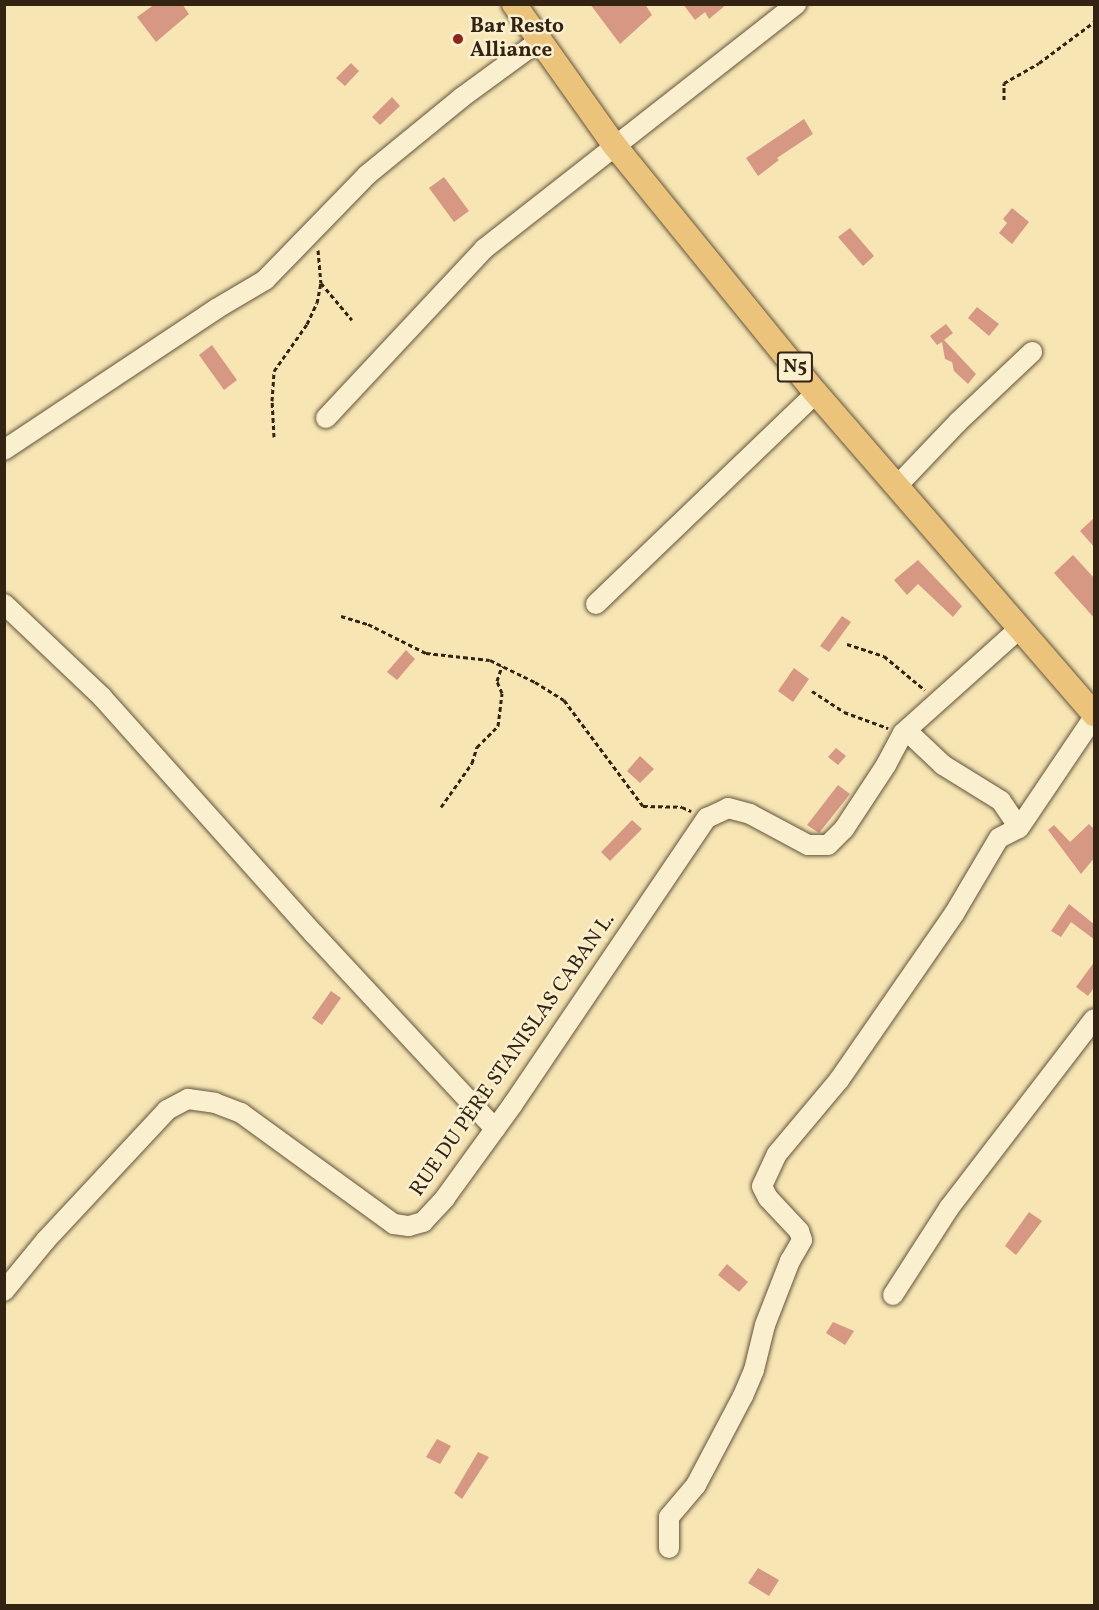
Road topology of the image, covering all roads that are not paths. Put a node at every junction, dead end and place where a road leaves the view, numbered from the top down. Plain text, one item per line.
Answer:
1 (514, 4) edge
2 (796, 4) edge
3 (539, 41) junction
4 (615, 146) junction
5 (1032, 352) dead end
6 (816, 393) junction
7 (326, 418) dead end
8 (4, 450) edge
9 (897, 486) junction
10 (4, 603) edge
11 (596, 604) dead end
12 (1020, 628) junction
13 (1095, 716) edge
14 (905, 732) junction
15 (1019, 828) junction
16 (1095, 1019) edge
17 (495, 1130) junction
18 (4, 1291) edge
19 (893, 1295) dead end
20 (669, 1548) dead end

1 - 3 main road, N5 / N5
2 - 4 street
3 - 4 main road, N5 / N5
3 - 8 street
4 - 6 main road, N5 / N5
4 - 7 street
5 - 9 street
6 - 9 main road, N5 / N5
6 - 11 street
9 - 12 main road, N5 / N5
10 - 17 street
12 - 13 main road, N5 / N5
12 - 14 street
13 - 15 street
14 - 15 street
14 - 17 street, RUE DU PÈRE STANISLAS CABAN L.
15 - 20 street
16 - 19 street
17 - 18 street, RUE DU PÈRE STANISLAS CABAN L.

